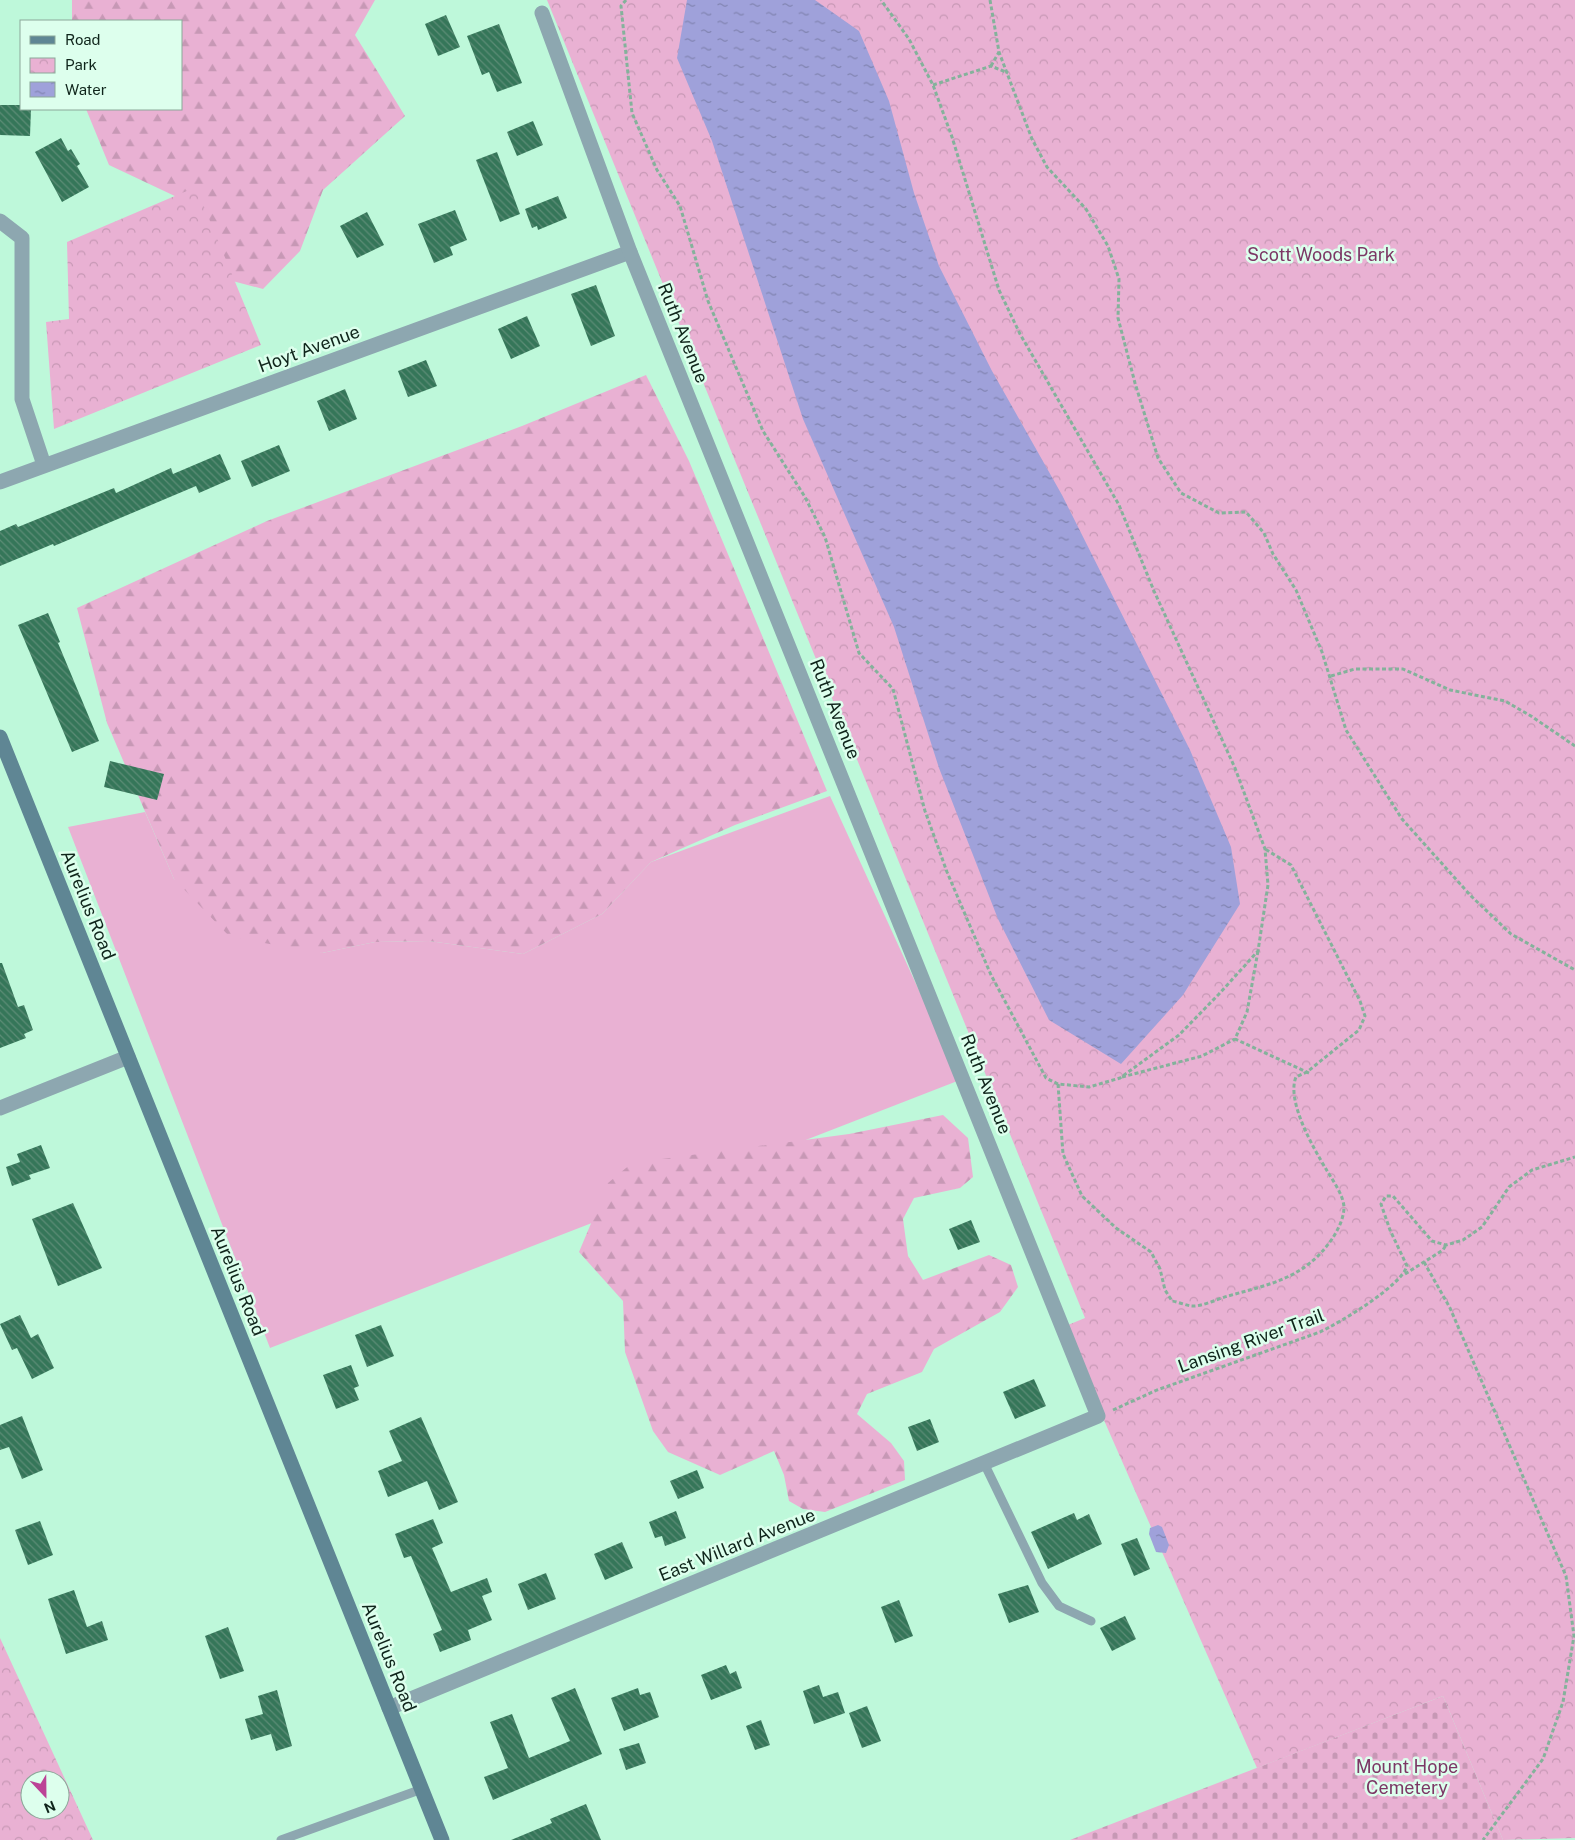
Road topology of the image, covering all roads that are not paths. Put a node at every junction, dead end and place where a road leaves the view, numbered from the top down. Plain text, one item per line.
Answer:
1 (542, 13) dead end
2 (0, 220) edge
3 (630, 252) junction
4 (44, 465) junction
5 (0, 482) edge
6 (0, 736) edge
7 (128, 1057) junction
8 (0, 1108) edge
9 (1098, 1416) joint
10 (984, 1463) junction
11 (1091, 1621) dead end
12 (389, 1708) junction
13 (422, 1789) junction
14 (281, 1840) edge
15 (442, 1840) edge

1 - 3 street, Ruth Avenue
2 - 4 street
3 - 4 street, Hoyt Avenue
3 - 9 street, Ruth Avenue
4 - 5 street, Hoyt Avenue
6 - 7 street, Aurelius Road
7 - 8 street
7 - 12 street, Aurelius Road
9 - 10 street, East Willard Avenue
10 - 11 lane
10 - 12 street, East Willard Avenue
12 - 13 street, Aurelius Road
13 - 14 lane
13 - 15 street, Aurelius Road

